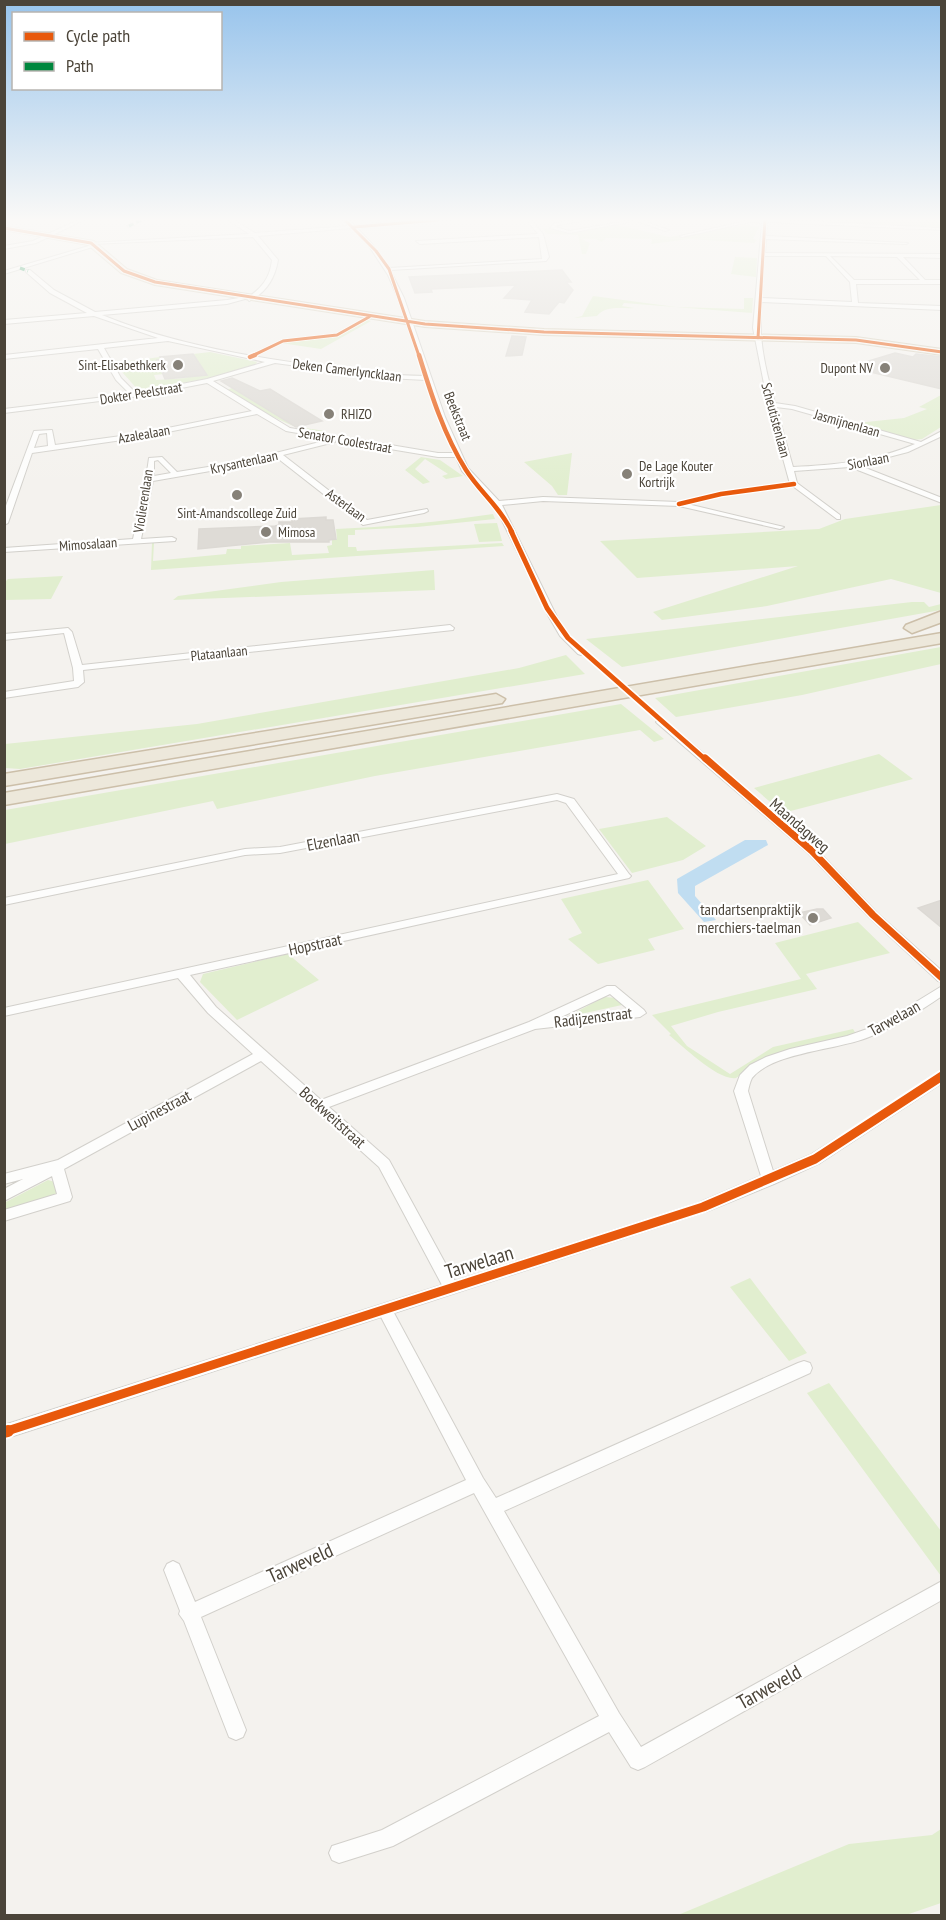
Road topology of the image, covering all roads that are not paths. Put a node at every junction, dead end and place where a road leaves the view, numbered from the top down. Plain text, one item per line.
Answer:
1 (86, 309) edge
2 (161, 309) edge
3 (317, 309) edge
4 (404, 309) edge
5 (758, 309) edge
6 (97, 314) junction
7 (4, 322) edge
8 (407, 322) junction
9 (758, 338) junction
10 (171, 339) junction
11 (101, 348) junction
12 (942, 352) edge
13 (4, 357) edge
14 (274, 361) junction
15 (428, 378) junction
16 (209, 382) junction
17 (135, 395) junction
18 (771, 404) junction
19 (4, 411) edge
20 (257, 412) junction
21 (942, 433) edge
22 (338, 440) junction
23 (924, 443) junction
24 (942, 445) edge
25 (52, 448) junction
26 (30, 450) junction
27 (279, 455) junction
28 (459, 456) junction
29 (852, 466) junction
30 (790, 469) junction
31 (176, 475) junction
32 (150, 479) junction
33 (4, 485) edge
34 (19, 485) junction
35 (942, 501) edge
36 (499, 507) junction
37 (424, 511) dead end
38 (837, 517) dead end
39 (4, 523) edge
40 (780, 527) dead end
41 (172, 539) dead end
42 (137, 541) junction
43 (4, 550) edge
44 (942, 616) edge
45 (942, 623) edge
46 (450, 628) dead end
47 (912, 628) junction
48 (4, 637) edge
49 (942, 638) edge
50 (580, 652) dead end
51 (78, 668) junction
52 (4, 695) edge
53 (661, 722) dead end
54 (4, 780) edge
55 (4, 800) edge
56 (625, 876) joint
57 (4, 902) edge
58 (181, 973) junction
59 (942, 978) edge
60 (942, 990) edge
61 (4, 1012) edge
62 (533, 1025) junction
63 (262, 1054) junction
64 (942, 1076) edge
65 (319, 1106) junction
66 (56, 1165) junction
67 (4, 1179) edge
68 (769, 1180) junction
69 (4, 1196) edge
70 (4, 1216) edge
71 (451, 1288) junction
72 (385, 1310) junction
73 (804, 1368) dead end
74 (4, 1432) edge
75 (477, 1483) junction
76 (493, 1508) junction
77 (173, 1570) dead end
78 (942, 1590) edge
79 (189, 1614) junction
80 (612, 1720) junction
81 (236, 1730) dead end
82 (339, 1852) dead end

1 - 6 street, Deken Camerlyncklaan
2 - 6 street
3 - 8 main road
4 - 8 street, Beekstraat
5 - 9 street, Scheutistenlaan
6 - 7 street
6 - 10 street, Deken Camerlyncklaan
8 - 9 main road
8 - 15 street, Beekstraat
9 - 12 main road
9 - 18 street, Scheutistenlaan
10 - 11 street
10 - 14 street, Deken Camerlyncklaan
11 - 13 street
11 - 17 street
14 - 15 street, Deken Camerlyncklaan
14 - 16 street, Dokter Peelstraat
15 - 28 street, Beekstraat
16 - 17 street, Dokter Peelstraat
16 - 20 street, Senator Coolestraat
17 - 19 street, Dokter Peelstraat
18 - 23 street, Jasmijnenlaan
18 - 30 street, Scheutistenlaan
20 - 22 street, Senator Coolestraat
20 - 25 street, Azalealaan
21 - 23 street, Sionlaan
22 - 27 street, Krysantenlaan
22 - 28 street, Senator Coolestraat
23 - 24 street, Jasmijnenlaan
23 - 29 street, Sionlaan
25 - 26 street, Azalealaan
25 - 26 street
26 - 34 street
27 - 31 street, Krysantenlaan
27 - 37 street, Asterlaan
28 - 36 street, Beekstraat
29 - 30 street, Sionlaan
29 - 35 street
30 - 38 street, Scheutistenlaan
31 - 32 street, Krysantenlaan
31 - 32 street, Violierenlaan
32 - 42 street, Violierenlaan
33 - 34 street
34 - 39 street
36 - 40 street
36 - 50 street
41 - 42 street, Mimosalaan
42 - 43 street, Mimosalaan
44 - 47 highway
45 - 47 highway
46 - 51 street, Plataanlaan
47 - 54 highway
48 - 51 street
49 - 55 highway
51 - 52 street
53 - 59 street, Maandagweg
56 - 57 street, Elzenlaan
56 - 58 street, Hopstraat
58 - 61 street, Hopstraat
58 - 63 street, Boekweitstraat
60 - 68 street, Tarwelaan
62 - 62 street, Radijzenstraat
62 - 65 street, Radijzenstraat
63 - 65 street, Boekweitstraat
63 - 66 street, Lupinestraat
64 - 68 street, Tarwelaan
65 - 71 street, Boekweitstraat
66 - 67 street, Lupinestraat
66 - 69 street, Lupinestraat
66 - 70 street
68 - 71 street, Tarwelaan
71 - 72 street, Tarwelaan
72 - 74 street, Tarwelaan
72 - 75 street, Tarweveld
73 - 76 street
75 - 76 street, Tarweveld
75 - 79 street, Tarweveld
76 - 80 street, Tarweveld
77 - 79 street
78 - 80 street, Tarweveld
79 - 81 street
80 - 82 street

